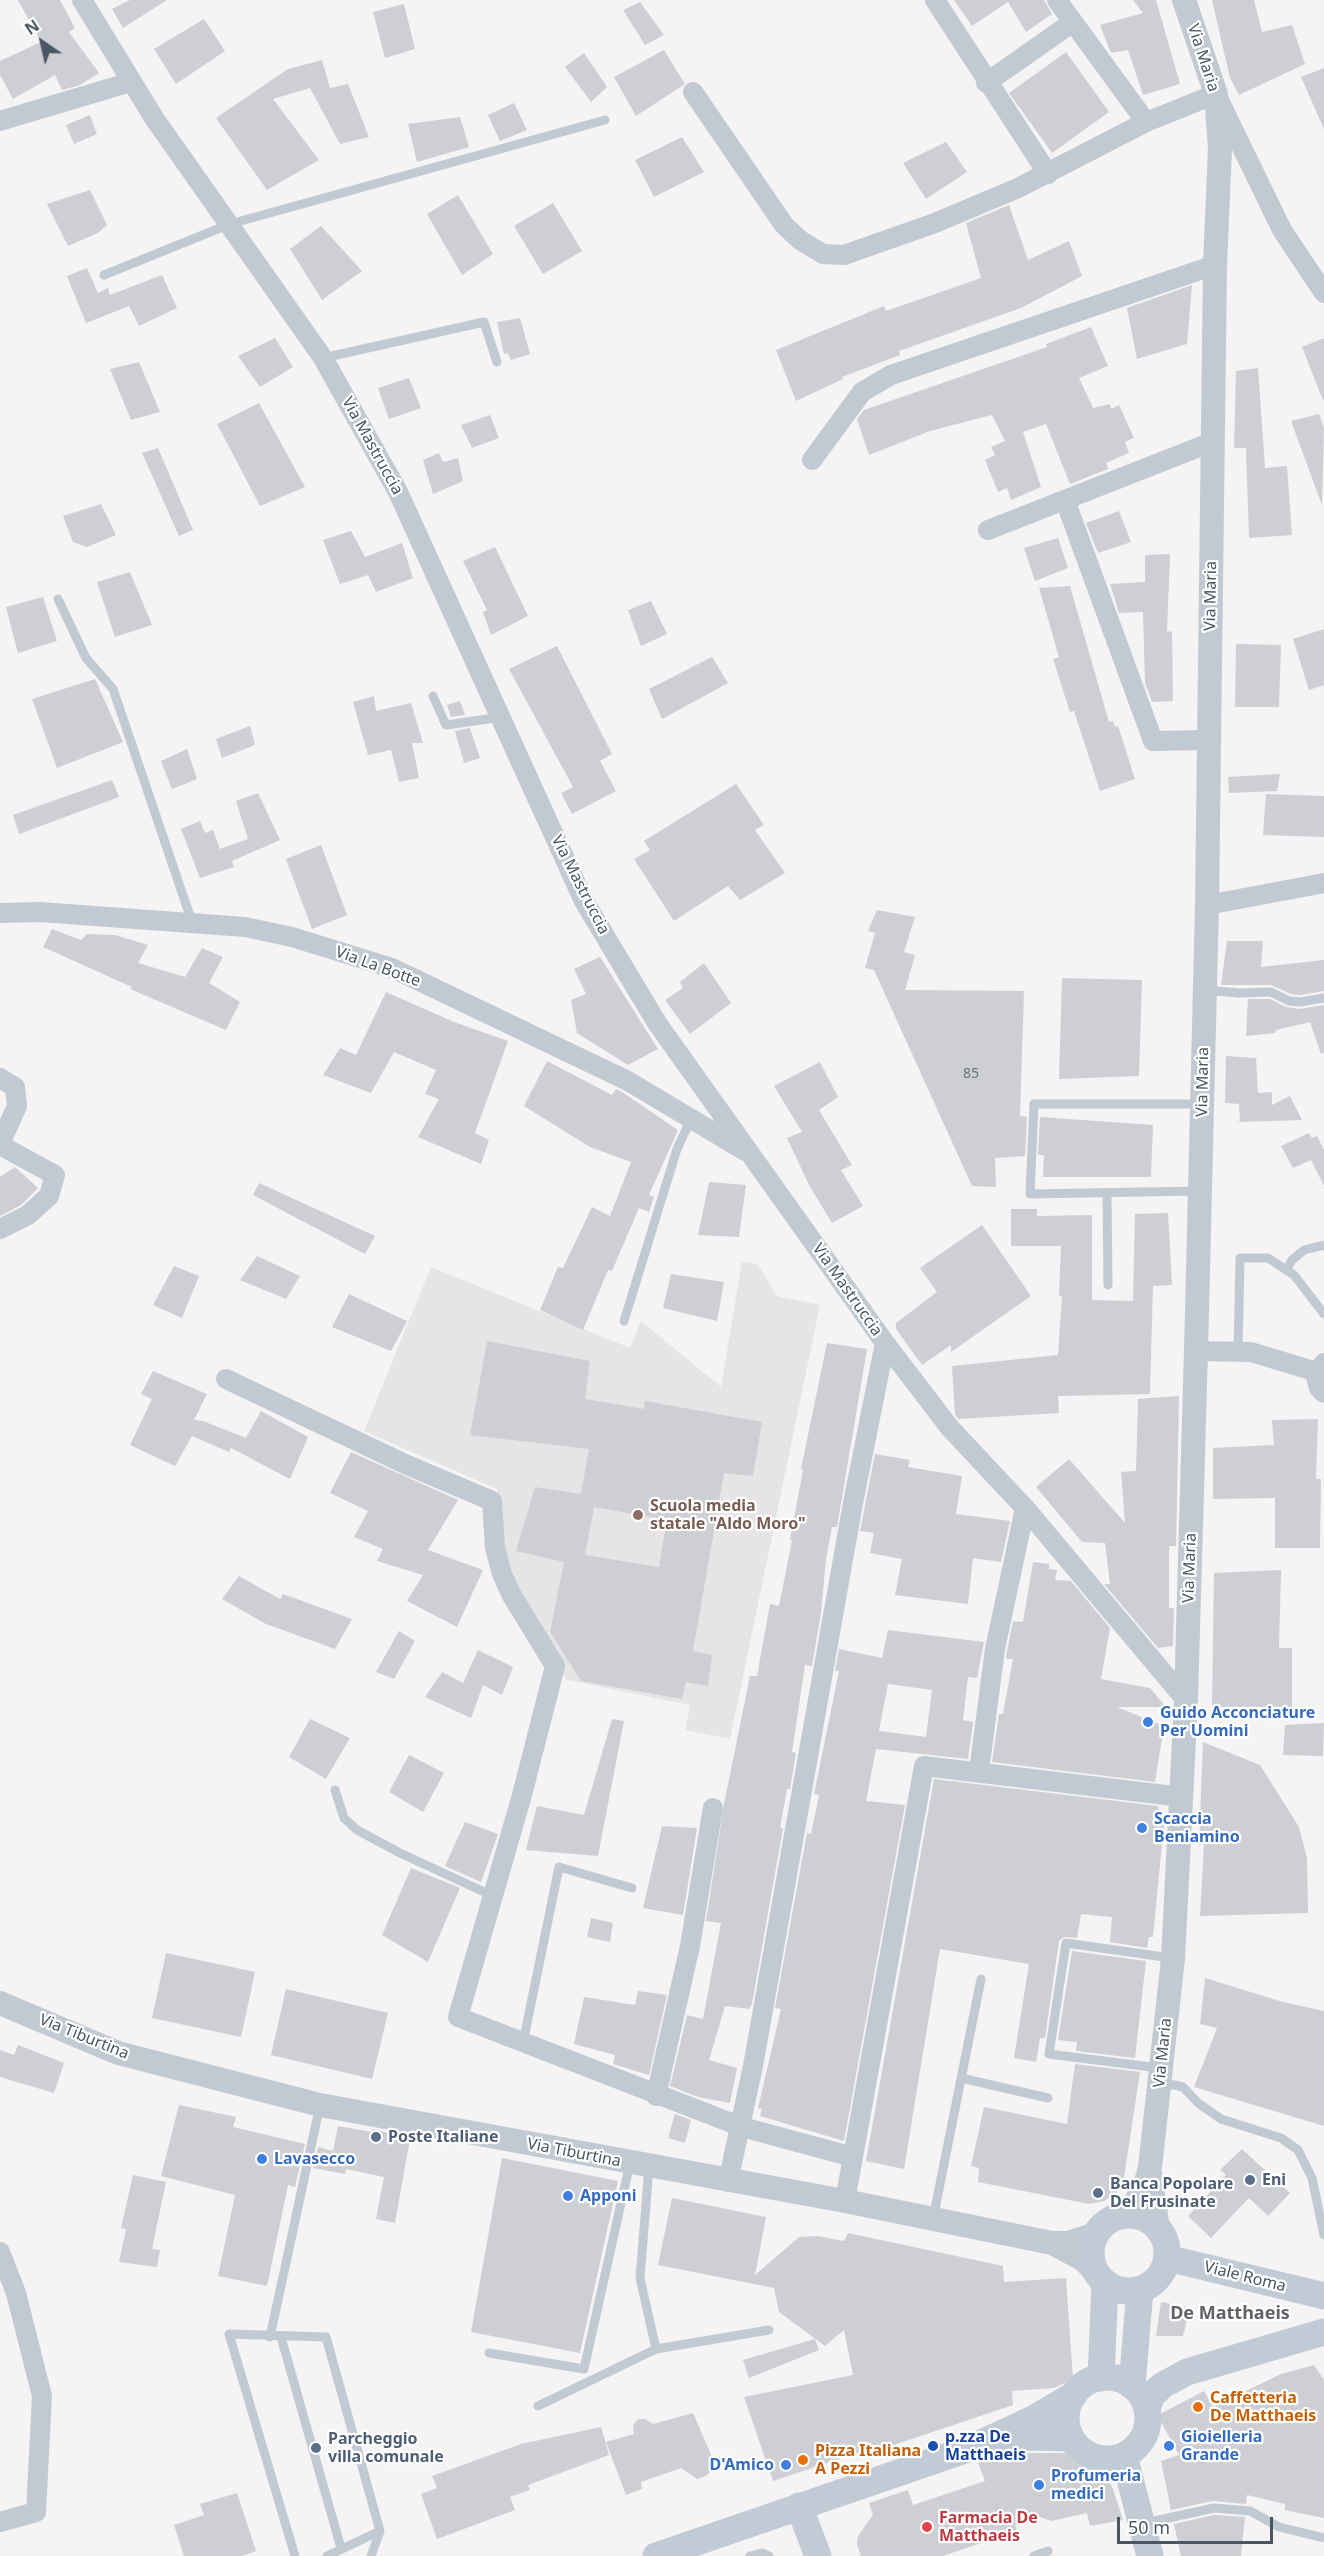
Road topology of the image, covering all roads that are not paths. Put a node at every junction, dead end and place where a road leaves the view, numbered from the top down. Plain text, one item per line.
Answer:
1 (935, 0) edge
2 (1057, 0) edge
3 (1184, 0) edge
4 (84, 1) edge
5 (1073, 22) junction
6 (131, 82) junction
7 (986, 83) junction
8 (693, 92) dead end
9 (1216, 94) junction
10 (605, 120) dead end
11 (0, 121) edge
12 (1146, 122) junction
13 (1048, 174) junction
14 (230, 224) junction
15 (1215, 265) junction
16 (104, 275) dead end
17 (1324, 293) edge
18 (323, 358) junction
19 (497, 362) dead end
20 (1212, 442) junction
21 (812, 460) dead end
22 (1065, 500) junction
23 (988, 530) dead end
24 (58, 599) dead end
25 (433, 696) dead end
26 (501, 717) junction
27 (1209, 740) junction
28 (1324, 883) edge
29 (1207, 905) junction
30 (0, 913) edge
31 (192, 922) junction
32 (1205, 990) junction
33 (1324, 998) edge
34 (0, 1078) edge
35 (1202, 1104) junction
36 (691, 1119) junction
37 (0, 1144) edge
38 (752, 1156) junction
39 (1200, 1191) junction
40 (1107, 1193) junction
41 (0, 1229) edge
42 (1324, 1245) edge
43 (1286, 1270) junction
44 (1108, 1285) dead end
45 (1324, 1314) edge
46 (624, 1321) dead end
47 (885, 1343) junction
48 (1196, 1352) junction
49 (1238, 1352) junction
50 (1320, 1367) edge
51 (226, 1379) dead end
52 (1324, 1393) edge
53 (1024, 1508) junction
54 (1186, 1700) junction
55 (979, 1771) junction
56 (335, 1790) dead end
57 (1182, 1797) junction
58 (713, 1808) dead end
59 (632, 1888) dead end
60 (493, 1896) junction
61 (1173, 1959) junction
62 (981, 1979) dead end
63 (0, 2003) edge
64 (523, 2043) junction
65 (1160, 2075) junction
66 (961, 2078) junction
67 (656, 2096) junction
68 (1048, 2098) dead end
69 (320, 2105) junction
70 (742, 2127) junction
71 (853, 2157) junction
72 (639, 2165) junction
73 (1150, 2167) junction
74 (728, 2182) junction
75 (845, 2201) junction
76 (933, 2219) junction
77 (1112, 2222) junction
78 (1158, 2229) junction
79 (1324, 2235) edge
80 (1052, 2243) junction
81 (0, 2252) edge
82 (1167, 2258) junction
83 (1101, 2278) junction
84 (1140, 2289) junction
85 (1324, 2296) edge
86 (769, 2330) dead end
87 (270, 2337) junction
88 (281, 2337) junction
89 (1323, 2337) edge
90 (656, 2349) junction
91 (489, 2353) dead end
92 (1101, 2378) junction
93 (1132, 2386) junction
94 (1074, 2395) junction
95 (538, 2406) dead end
96 (1147, 2409) junction
97 (1071, 2438) junction
98 (971, 2448) junction
99 (1124, 2456) junction
100 (799, 2506) junction
101 (0, 2522) edge
102 (1143, 2524) junction
103 (380, 2531) junction
104 (1324, 2538) edge
105 (341, 2548) junction
106 (1048, 2551) dead end
107 (295, 2556) edge
108 (327, 2556) edge
109 (371, 2556) edge
110 (656, 2556) edge
111 (750, 2556) edge
112 (769, 2556) edge
113 (818, 2556) edge
114 (1034, 2556) edge
115 (1150, 2556) edge

1 - 7 street
2 - 5 street
3 - 9 street, Via Maria
4 - 6 street, Via Mastruccia
5 - 7 street
5 - 12 street
6 - 11 street
6 - 14 street, Via Mastruccia
7 - 13 street
8 - 13 street
9 - 12 street
9 - 15 street, Via Maria
9 - 17 street
10 - 14 lane
12 - 13 street
14 - 16 lane
14 - 18 street, Via Mastruccia
15 - 20 street, Via Maria
15 - 21 street
18 - 19 lane
18 - 26 street, Via Mastruccia
20 - 22 street
20 - 27 street, Via Maria
22 - 23 street
22 - 27 street
24 - 31 lane
25 - 26 lane
26 - 38 street, Via Mastruccia
27 - 29 street, Via Maria
28 - 29 street
29 - 32 street, Via Maria
30 - 31 street, Via La Botte
31 - 36 street, Via La Botte
32 - 33 lane
32 - 35 street, Via Maria
34 - 37 street
35 - 39 street, Via Maria
35 - 40 lane
36 - 38 street, Via La Botte
36 - 46 lane
37 - 41 street
38 - 47 street, Via Mastruccia
39 - 40 lane
39 - 48 street, Via Maria
40 - 44 lane
42 - 43 lane
43 - 45 lane
43 - 49 lane
47 - 53 street, Via Mastruccia
47 - 70 street
48 - 49 street
48 - 54 street, Via Maria
49 - 50 street
50 - 52 street
51 - 60 street
53 - 54 street, Via Mastruccia
53 - 55 street
54 - 57 street, Via Maria
55 - 57 street
55 - 71 street
56 - 60 lane
57 - 61 street, Via Maria
58 - 67 street
59 - 64 lane
60 - 64 street
61 - 65 street, Via Maria
61 - 65 lane
62 - 66 lane
63 - 69 street, Via Tiburtina
64 - 67 street
65 - 73 street, Via Maria
65 - 79 lane
66 - 68 lane
66 - 76 lane
67 - 70 street
69 - 72 street, Via Tiburtina
69 - 87 lane
70 - 71 street
70 - 74 street
71 - 75 street
72 - 74 street, Via Tiburtina
72 - 90 lane
72 - 91 lane
73 - 77 street
73 - 78 street
74 - 75 street, Via Tiburtina
75 - 76 street, Via Tiburtina
76 - 80 street, Via Tiburtina
77 - 78 main road
77 - 80 street
77 - 83 main road
78 - 82 main road
80 - 83 street
81 - 101 street
82 - 84 main road
82 - 85 main road, Viale Roma
83 - 84 main road
83 - 92 main road
84 - 93 main road
86 - 90 lane
87 - 88 lane
87 - 107 lane
88 - 103 lane
88 - 105 lane
89 - 96 main road
90 - 95 lane
92 - 93 main road
92 - 94 main road
93 - 96 main road
94 - 97 main road
94 - 98 main road
96 - 99 main road
97 - 98 main road
97 - 99 main road
98 - 100 main road
99 - 102 main road
100 - 110 main road
100 - 113 main road
102 - 104 lane
102 - 115 main road
103 - 105 lane
103 - 109 lane
105 - 108 lane
106 - 114 lane
111 - 112 lane

